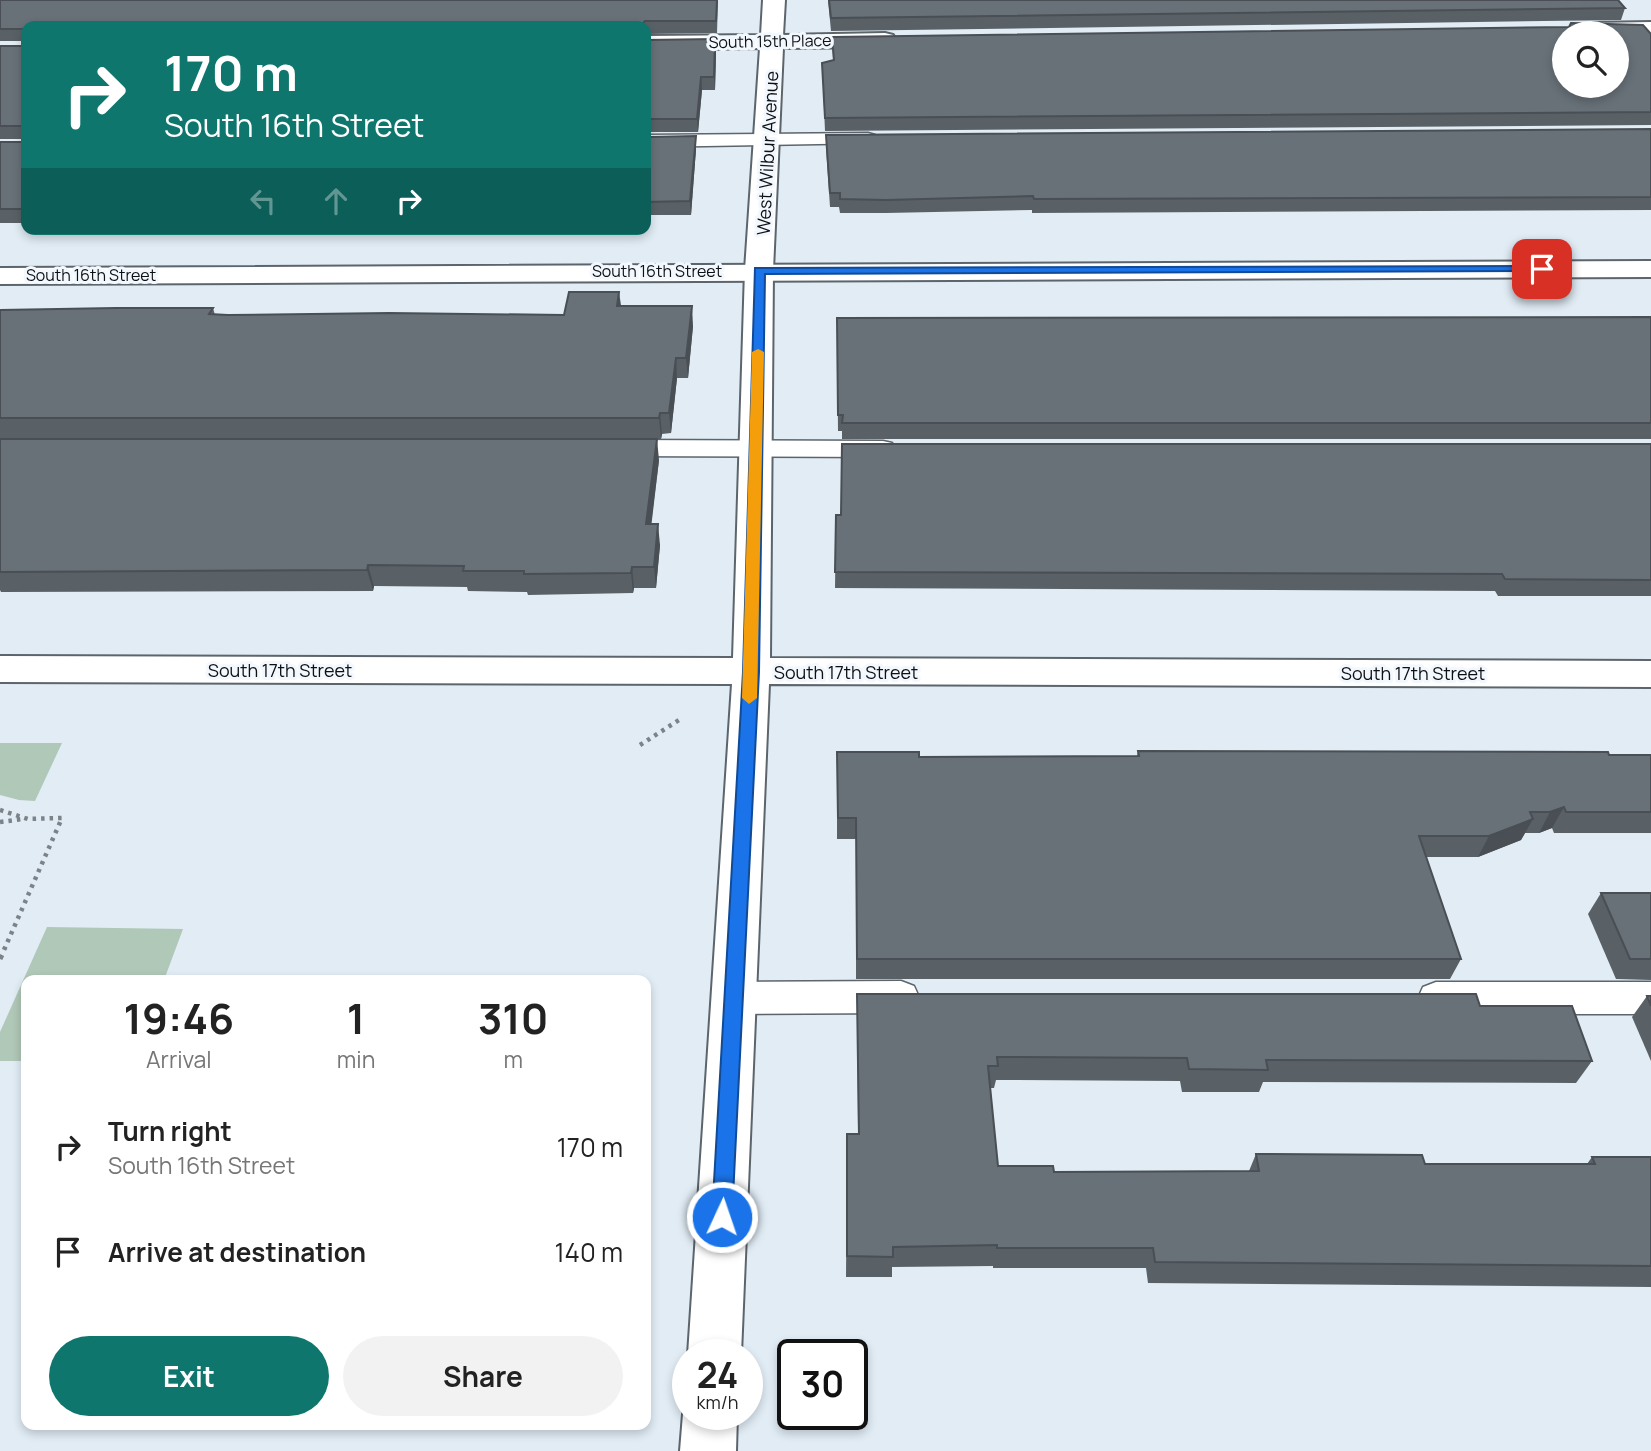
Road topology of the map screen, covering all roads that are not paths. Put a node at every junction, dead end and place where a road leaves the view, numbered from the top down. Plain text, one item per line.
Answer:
1 (774, 0) edge
2 (1629, 29) edge
3 (1651, 29) edge
4 (902, 39) edge
5 (773, 41) junction
6 (651, 43) edge
7 (887, 139) edge
8 (767, 140) junction
9 (651, 141) edge
10 (1651, 269) edge
11 (760, 271) junction
12 (0, 276) edge
13 (591, 449) edge
14 (757, 449) junction
15 (913, 449) edge
16 (0, 668) edge
17 (751, 672) junction
18 (1651, 674) edge
19 (734, 998) junction
20 (937, 998) edge
21 (1399, 998) edge
22 (1651, 998) edge
23 (715, 1339) edge
24 (709, 1430) edge
25 (708, 1451) edge

1 - 5 street, West Wilbur Avenue
2 - 3 street
4 - 5 street, South 15th Place
5 - 6 street, South 15th Place
5 - 8 street, West Wilbur Avenue
7 - 8 lane
8 - 9 lane
8 - 11 street, West Wilbur Avenue
10 - 11 street, South 16th Street
11 - 12 street, South 16th Street
11 - 14 street, West Wilbur Avenue
13 - 14 lane
14 - 15 lane
14 - 17 street, West Wilbur Avenue
16 - 17 street, South 17th Street
17 - 18 street, South 17th Street
17 - 19 street, West Wilbur Avenue
19 - 20 lane
19 - 23 street, West Wilbur Avenue
21 - 22 lane
24 - 25 street

